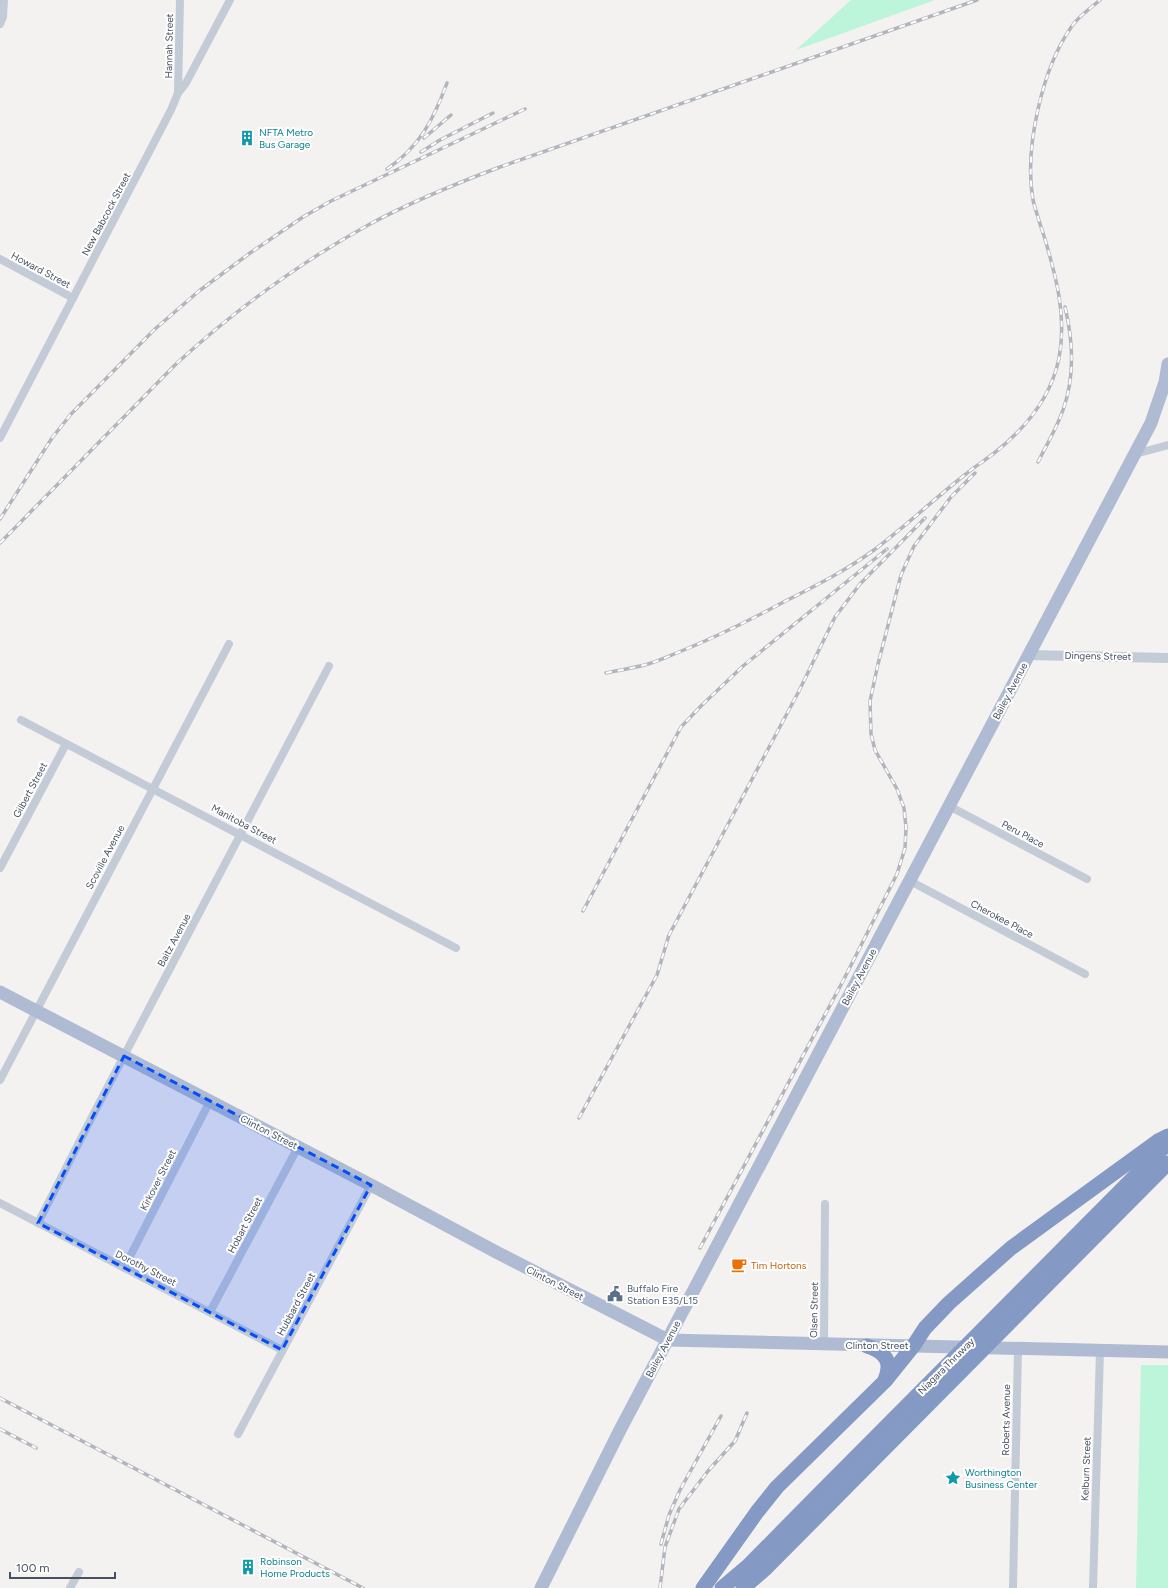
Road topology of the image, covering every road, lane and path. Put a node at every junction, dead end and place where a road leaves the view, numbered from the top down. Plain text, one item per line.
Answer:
1 (4, 0) edge
2 (180, 0) edge
3 (230, 0) edge
4 (0, 24) edge
5 (178, 93) junction
6 (0, 260) edge
7 (73, 298) junction
8 (1168, 364) edge
9 (0, 438) edge
10 (1168, 445) edge
11 (1134, 454) junction
12 (228, 644) dead end
13 (1028, 655) junction
14 (1168, 658) edge
15 (329, 666) dead end
16 (21, 720) dead end
17 (66, 744) junction
18 (152, 788) junction
19 (949, 806) junction
20 (241, 834) junction
21 (0, 868) edge
22 (1087, 880) dead end
23 (910, 881) junction
24 (456, 948) dead end
25 (1085, 974) dead end
26 (0, 992) edge
27 (36, 1011) junction
28 (124, 1056) junction
29 (0, 1080) edge
30 (210, 1101) junction
31 (1168, 1136) edge
32 (1168, 1142) edge
33 (298, 1147) junction
34 (1168, 1163) edge
35 (1168, 1176) edge
36 (371, 1185) junction
37 (1141, 1190) junction
38 (0, 1203) edge
39 (825, 1204) dead end
40 (38, 1223) junction
41 (124, 1268) junction
42 (210, 1312) junction
43 (668, 1340) junction
44 (824, 1345) junction
45 (914, 1345) junction
46 (867, 1346) junction
47 (1018, 1349) junction
48 (282, 1350) junction
49 (1100, 1351) junction
50 (1168, 1352) edge
51 (885, 1381) junction
52 (238, 1434) dead end
53 (79, 1572) dead end
54 (70, 1588) edge
55 (541, 1588) edge
56 (703, 1588) edge
57 (722, 1588) edge
58 (743, 1588) edge
59 (1013, 1588) edge
60 (1092, 1588) edge

1 - 4 street
2 - 5 street, Hannah Street
3 - 5 street, New Babcock Street
5 - 7 street, New Babcock Street
6 - 7 street, Howard Street
7 - 9 street, New Babcock Street
8 - 11 main road, Bailey Avenue
10 - 11 street
11 - 13 main road, Bailey Avenue
12 - 18 street, Scoville Avenue
13 - 14 street, Dingens Street
13 - 19 main road, Bailey Avenue
15 - 20 street, Baitz Avenue
16 - 17 street, Manitoba Street
17 - 18 street, Manitoba Street
17 - 21 street, Gilbert Street
18 - 20 street, Manitoba Street
18 - 27 street, Scoville Avenue
19 - 22 street, Peru Place
19 - 23 main road, Bailey Avenue
20 - 24 street, Manitoba Street
20 - 28 street, Baitz Avenue
23 - 25 street, Cherokee Place
23 - 43 main road, Bailey Avenue
26 - 27 main road, Clinton Street
27 - 28 main road, Clinton Street
27 - 29 street, Scoville Avenue
28 - 30 main road, Clinton Street
28 - 40 street, Baitz Avenue
30 - 33 main road, Clinton Street
30 - 41 street, Kirkover Street
31 - 45 highway
32 - 57 highway, Niagara Thruway
33 - 36 main road, Clinton Street
33 - 42 street, Hobart Street
34 - 37 highway, Niagara Thruway
35 - 37 highway
36 - 43 main road, Clinton Street
36 - 48 street, Hubbard Street
37 - 58 highway, Niagara Thruway
38 - 40 street, Dorothy Street
39 - 44 street, Olsen Street
40 - 41 street, Dorothy Street
41 - 42 street, Dorothy Street
42 - 48 street, Dorothy Street
43 - 44 main road, Clinton Street
43 - 55 main road, Bailey Avenue
44 - 46 main road, Clinton Street
45 - 46 main road, Clinton Street
45 - 47 main road, Clinton Street
45 - 51 highway
46 - 51 highway
47 - 49 main road, Clinton Street
47 - 59 street, Roberts Avenue
48 - 52 street, Hubbard Street
49 - 50 main road, Clinton Street
49 - 60 street, Kelburn Street
51 - 56 highway
53 - 54 street

